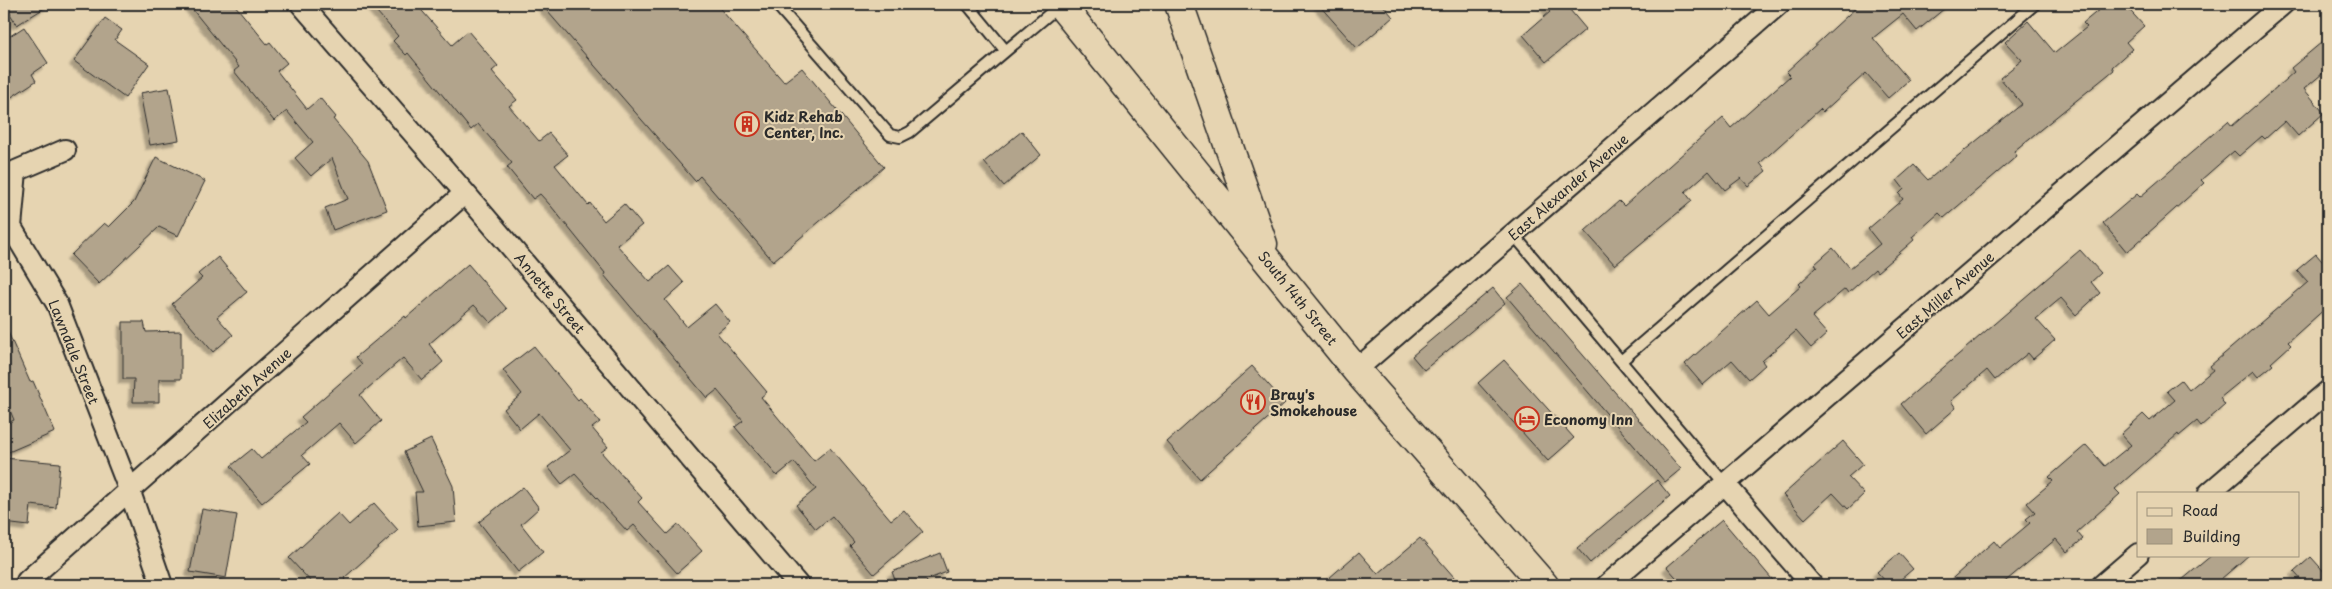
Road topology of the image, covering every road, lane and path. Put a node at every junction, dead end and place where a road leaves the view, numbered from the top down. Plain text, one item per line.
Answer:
1 (301, 4) edge
2 (776, 4) edge
3 (967, 4) edge
4 (1060, 4) edge
5 (1179, 4) edge
6 (1779, 4) edge
7 (2035, 4) edge
8 (2283, 4) edge
9 (1005, 50) junction
10 (64, 150) dead end
11 (465, 193) junction
12 (1513, 234) junction
13 (1271, 265) junction
14 (1621, 362) junction
15 (1356, 370) junction
16 (2328, 391) edge
17 (1725, 484) junction
18 (130, 492) junction
19 (2211, 492) edge
20 (2137, 555) edge
21 (27, 581) dead end
22 (162, 585) edge
23 (798, 585) edge
24 (1544, 585) edge
25 (1607, 585) edge
26 (1812, 585) edge
27 (2102, 585) edge

1 - 11 street, Annette Street
2 - 9 lane
3 - 9 lane
4 - 9 lane
4 - 13 main road, South 14th Street
5 - 13 main road
6 - 12 street, East Alexander Avenue
7 - 14 lane
8 - 17 street, East Miller Avenue
10 - 18 street, Lawndale Street
11 - 18 street, Elizabeth Avenue
11 - 23 street, Annette Street
12 - 14 lane
12 - 15 street, East Alexander Avenue
13 - 15 main road, South 14th Street
14 - 17 lane
15 - 24 main road, South 14th Street
16 - 19 street
17 - 25 street, East Miller Avenue
17 - 26 street
18 - 21 street, Elizabeth Avenue
18 - 22 street, Lawndale Street
20 - 27 street

